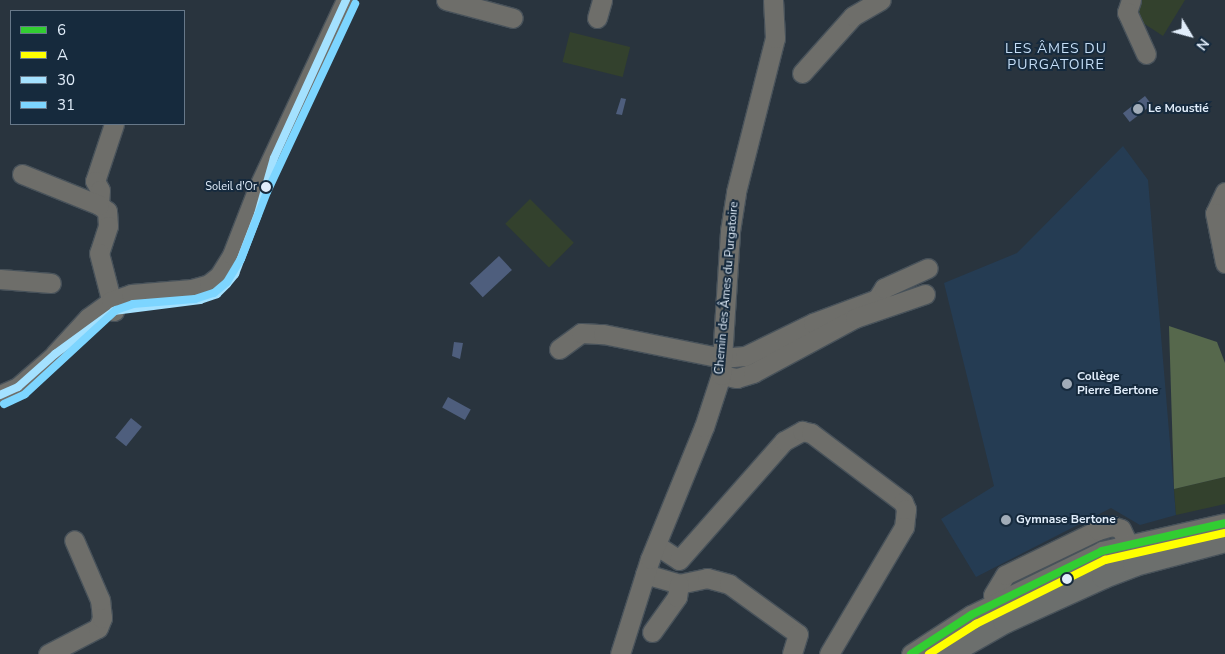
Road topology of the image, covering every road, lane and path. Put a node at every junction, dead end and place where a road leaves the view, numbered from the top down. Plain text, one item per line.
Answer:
1 (346, 0) edge
2 (446, 0) edge
3 (602, 0) edge
4 (773, 0) edge
5 (881, 0) edge
6 (1131, 0) edge
7 (513, 18) dead end
8 (597, 18) dead end
9 (1146, 54) dead end
10 (802, 73) dead end
11 (114, 125) edge
12 (22, 174) dead end
13 (1225, 192) edge
14 (99, 205) junction
15 (1225, 263) edge
16 (928, 268) dead end
17 (0, 279) edge
18 (52, 284) dead end
19 (925, 294) dead end
20 (112, 306) junction
21 (559, 349) dead end
22 (721, 366) junction
23 (0, 395) edge
24 (1225, 523) edge
25 (74, 540) dead end
26 (1225, 540) edge
27 (656, 545) junction
28 (1132, 554) junction
29 (645, 574) junction
30 (679, 584) junction
31 (1000, 612) junction
32 (652, 632) dead end
33 (48, 654) edge
34 (620, 654) edge
35 (792, 654) edge
36 (829, 654) edge
37 (911, 654) edge
38 (947, 654) edge

1 - 20 street
2 - 7 street
3 - 8 street
4 - 22 street, Chemin des Âmes du Purgatoire
5 - 10 street
6 - 9 street
11 - 14 street
12 - 14 street
13 - 15 street
14 - 20 street
16 - 22 street
17 - 18 street
19 - 22 street
20 - 23 street
21 - 22 street
22 - 27 street, Chemin des Âmes du Purgatoire
24 - 28 street
25 - 33 street
26 - 28 main road
27 - 29 street, Chemin des Âmes du Purgatoire
27 - 36 street
28 - 31 main road
28 - 31 street
29 - 30 street
29 - 34 street, Chemin des Âmes du Purgatoire
30 - 32 street
30 - 35 street
31 - 37 street
31 - 38 main road

